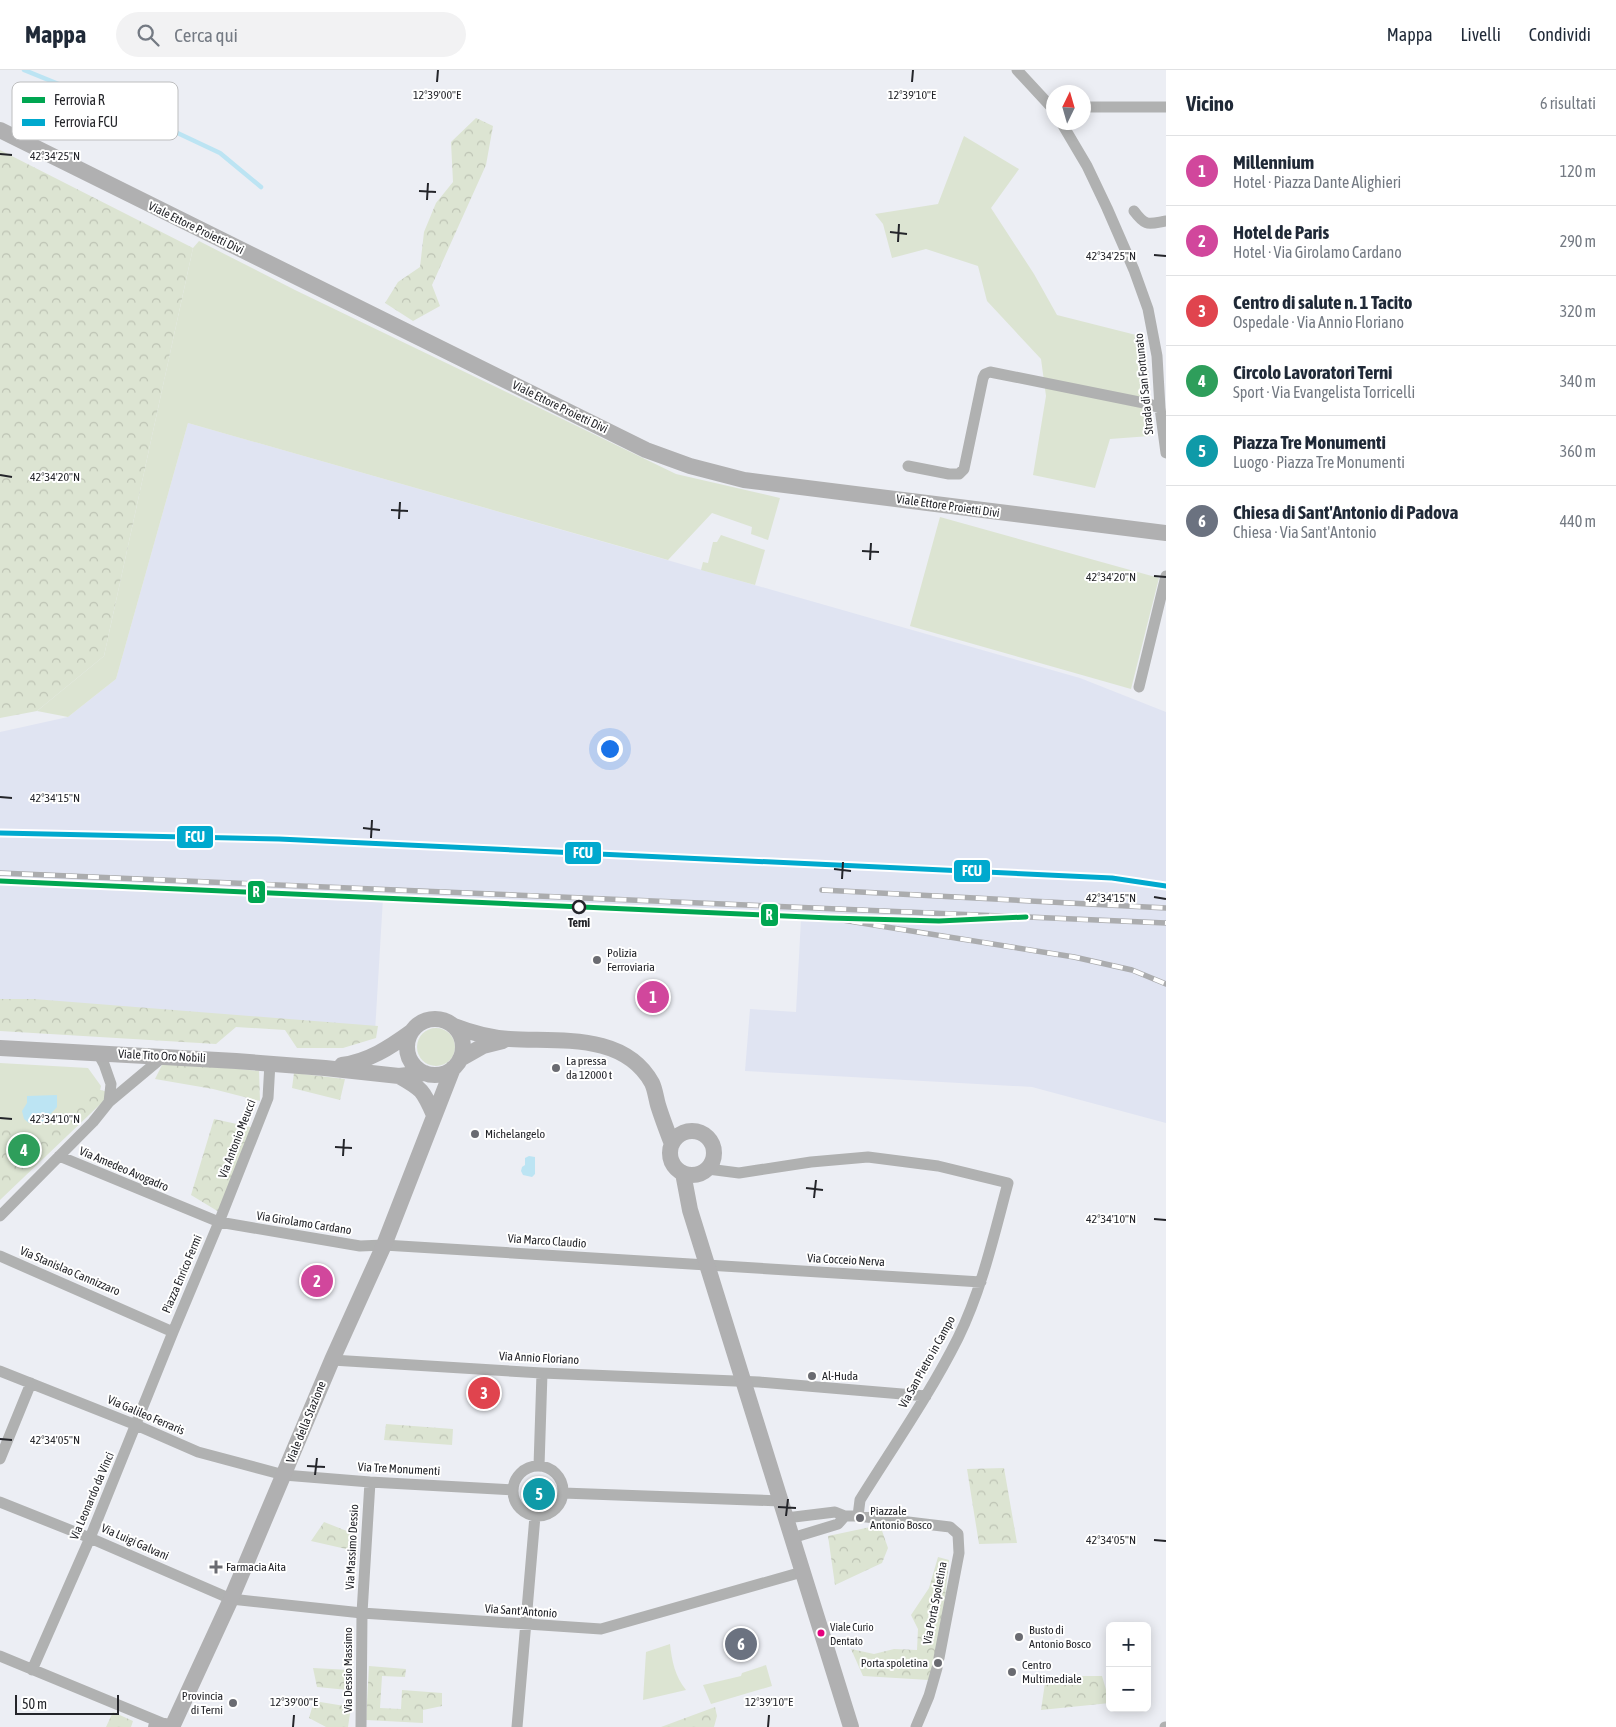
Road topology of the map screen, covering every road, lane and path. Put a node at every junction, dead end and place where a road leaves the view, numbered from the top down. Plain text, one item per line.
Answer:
1 (1017, 70) edge
2 (1046, 101) edge
3 (1091, 107) edge
4 (1166, 108) edge
5 (0, 130) edge
6 (1066, 130) edge
7 (12, 136) edge
8 (20, 140) edge
9 (1134, 211) dead end
10 (1166, 221) edge
11 (1160, 408) junction
12 (1166, 453) edge
13 (908, 466) dead end
14 (1166, 533) edge
15 (1166, 576) edge
16 (1139, 687) dead end
17 (454, 1026) junction
18 (411, 1032) junction
19 (510, 1039) junction
20 (0, 1048) edge
21 (98, 1052) junction
22 (164, 1056) junction
23 (270, 1063) junction
24 (456, 1064) junction
25 (324, 1068) junction
26 (425, 1073) junction
27 (399, 1076) junction
28 (109, 1102) junction
29 (658, 1103) junction
30 (434, 1115) junction
31 (692, 1131) junction
32 (672, 1144) junction
33 (59, 1156) junction
34 (704, 1171) junction
35 (683, 1173) junction
36 (690, 1210) junction
37 (0, 1216) edge
38 (219, 1222) junction
39 (384, 1245) junction
40 (0, 1256) edge
41 (708, 1265) junction
42 (982, 1282) junction
43 (129, 1312) joint
44 (173, 1332) junction
45 (332, 1360) junction
46 (0, 1371) edge
47 (542, 1373) junction
48 (744, 1382) junction
49 (31, 1383) junction
50 (926, 1396) junction
51 (136, 1425) junction
52 (0, 1459) edge
53 (538, 1466) junction
54 (284, 1475) junction
55 (370, 1482) junction
56 (513, 1490) junction
57 (563, 1493) junction
58 (781, 1501) junction
59 (0, 1502) edge
60 (535, 1516) junction
61 (846, 1516) junction
62 (858, 1516) junction
63 (786, 1518) junction
64 (90, 1538) junction
65 (792, 1538) junction
66 (802, 1572) junction
67 (231, 1599) junction
68 (362, 1613) junction
69 (526, 1625) junction
70 (0, 1656) edge
71 (32, 1670) junction
72 (156, 1727) edge
73 (171, 1727) edge
74 (361, 1727) edge
75 (517, 1727) edge
76 (851, 1727) edge
77 (916, 1727) edge

1 - 2 street
3 - 4 street
5 - 7 street, Viale Ettore Proietti Divi
6 - 11 street, Strada di San Fortunato
8 - 14 street, Viale Ettore Proietti Divi
9 - 10 street
11 - 12 street, Strada di San Fortunato
11 - 13 street
15 - 16 street
17 - 18 street
17 - 19 street
17 - 24 street
18 - 25 street, Viale Tito Oro Nobili
18 - 26 street
19 - 24 street
19 - 29 street
20 - 21 street, Viale Tito Oro Nobili
21 - 22 street, Viale Tito Oro Nobili
21 - 28 street
22 - 23 street, Viale Tito Oro Nobili
22 - 28 street
23 - 25 street, Viale Tito Oro Nobili
23 - 38 street, Via Antonio Meucci
24 - 26 street
24 - 30 street, Viale della Stazione
25 - 27 street, Viale Tito Oro Nobili
26 - 27 street, Viale Tito Oro Nobili
27 - 30 street
28 - 33 street
29 - 31 street
29 - 32 street
30 - 39 street, Viale della Stazione
31 - 32 street
31 - 34 street
32 - 35 street
33 - 37 street
33 - 38 street, Via Amedeo Avogadro
34 - 35 street
34 - 36 street
34 - 42 street, Via San Pietro in Campo
35 - 36 street
36 - 41 street
38 - 39 street, Via Girolamo Cardano
38 - 44 street, Piazza Enrico Fermi
39 - 41 street, Via Marco Claudio
39 - 45 street, Viale della Stazione
40 - 43 street, Via Stanislao Cannizzaro
41 - 42 street, Via Cocceio Nerva
41 - 48 street
42 - 50 street, Via San Pietro in Campo
43 - 44 street, Piazza Enrico Fermi
44 - 51 street, Via Leonardo da Vinci
45 - 47 street, Via Annio Floriano
45 - 54 street, Viale della Stazione
46 - 49 street, Via Galileo Ferraris
47 - 48 street, Via Annio Floriano
47 - 53 street
48 - 50 street, Via Annio Floriano
48 - 58 street
49 - 51 street, Via Galileo Ferraris
49 - 52 street
50 - 62 street, Via San Pietro in Campo
51 - 54 street, Via Galileo Ferraris
51 - 64 street, Via Leonardo da Vinci
53 - 56 street
53 - 57 street
54 - 55 street, Via Tre Monumenti
54 - 67 street, Viale della Stazione
55 - 56 street, Via Tre Monumenti
55 - 68 street, Via Massimo Dessio
56 - 60 street
57 - 58 street
57 - 60 street
58 - 63 street
59 - 64 street, Via Luigi Galvani
60 - 69 street
61 - 62 street
61 - 63 street
61 - 65 street
62 - 77 street, Via Porta Spoletina
63 - 65 street
64 - 67 street, Via Luigi Galvani
64 - 71 street, Via Leonardo da Vinci
65 - 66 street
66 - 69 street, Via Sant'Antonio
66 - 76 street
67 - 68 street, Via Sant'Antonio
67 - 73 street, Viale della Stazione
68 - 69 street, Via Sant'Antonio
68 - 74 street, Via Dessio Massimo
69 - 75 street
70 - 71 street
71 - 73 street
72 - 73 street

